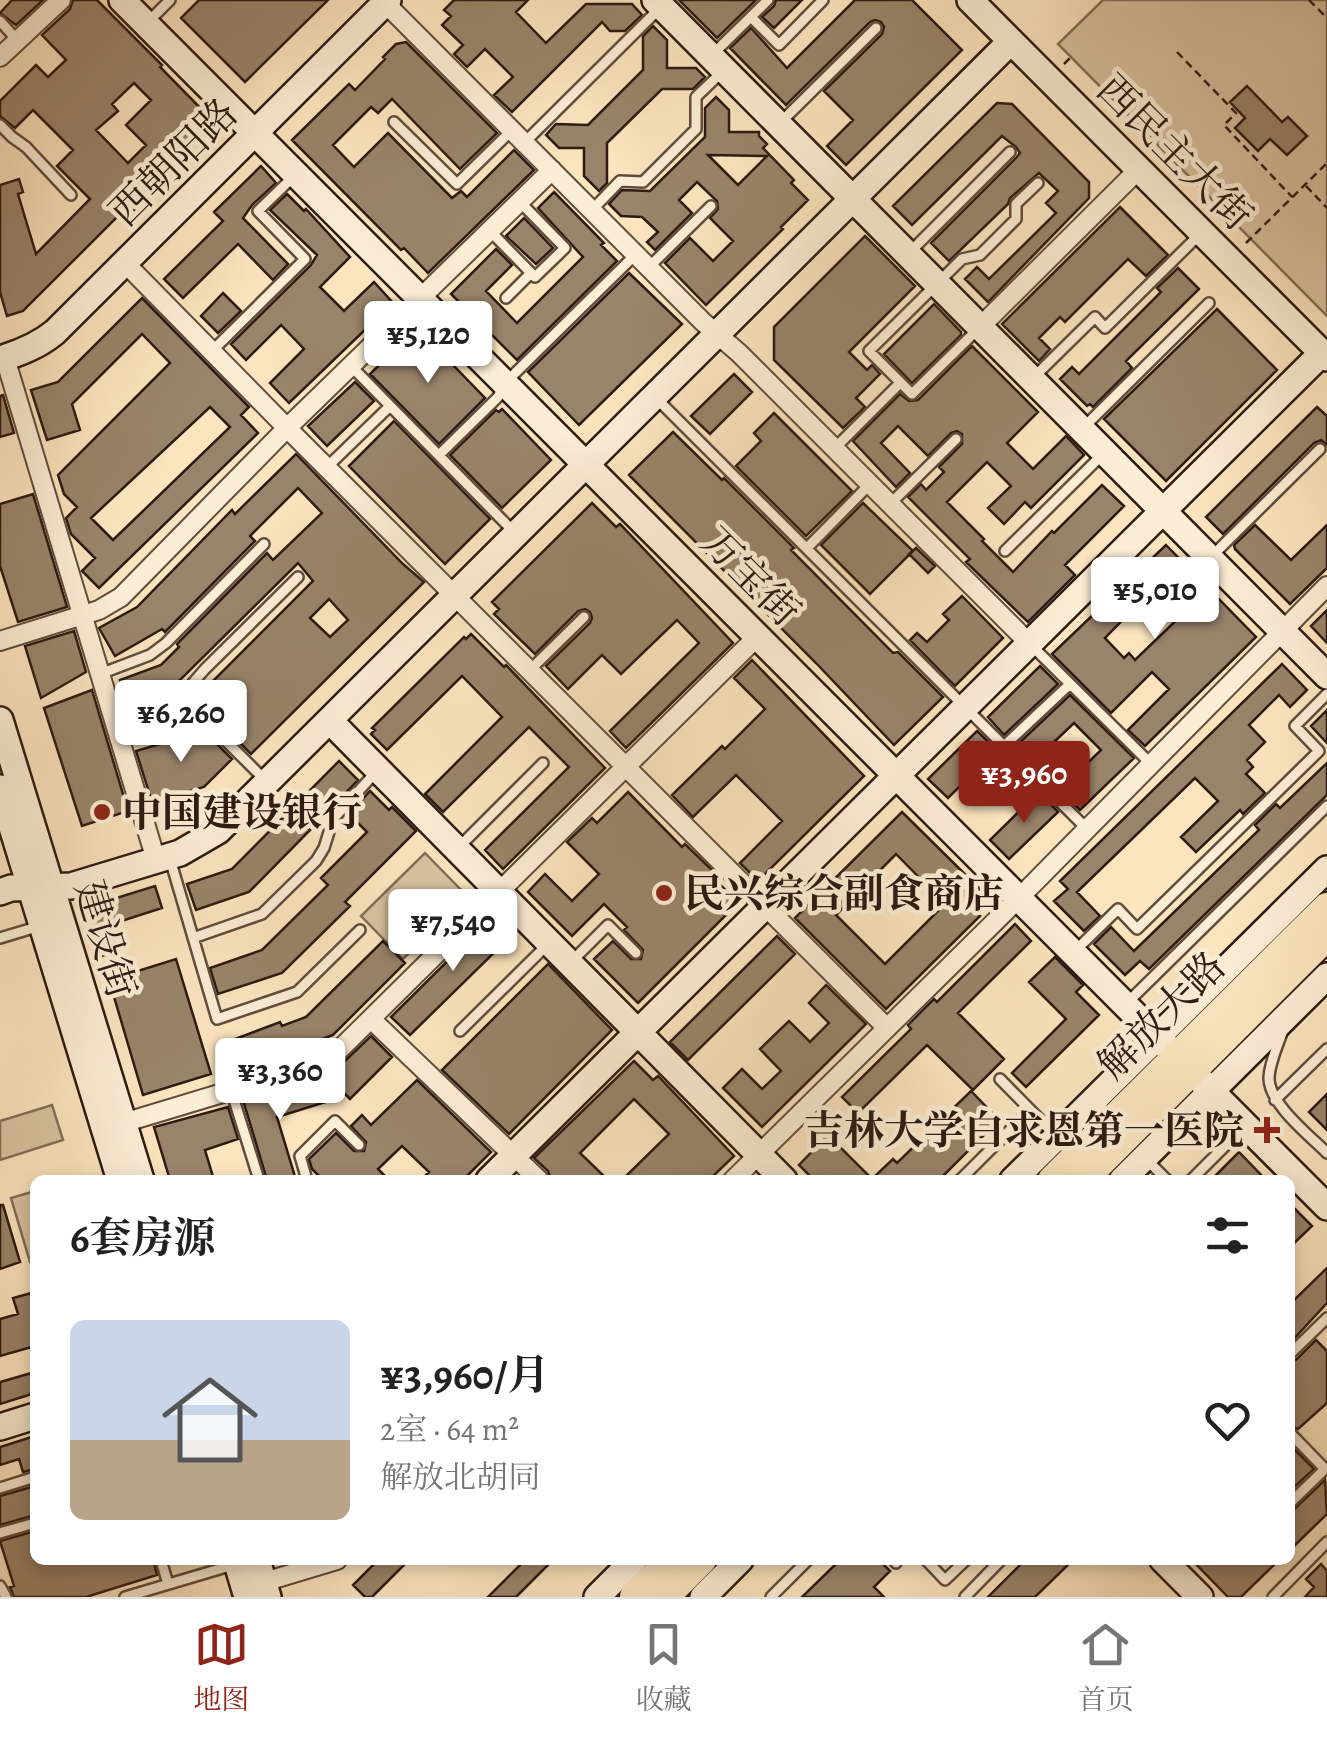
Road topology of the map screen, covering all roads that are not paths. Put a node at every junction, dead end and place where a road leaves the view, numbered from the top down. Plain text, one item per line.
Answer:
1 (62, 0) edge
2 (122, 0) edge
3 (170, 0) edge
4 (768, 0) edge
5 (824, 0) edge
6 (970, 0) edge
7 (387, 1) edge
8 (662, 2) edge
9 (751, 17) junction
10 (0, 22) edge
11 (146, 24) junction
12 (876, 28) dead end
13 (1012, 41) junction
14 (18, 42) junction
15 (0, 57) edge
16 (718, 63) junction
17 (394, 122) dead end
18 (779, 124) junction
19 (0, 125) edge
20 (255, 133) junction
21 (518, 136) junction
22 (1010, 152) dead end
23 (1139, 169) junction
24 (552, 170) junction
25 (296, 174) junction
26 (1038, 183) dead end
27 (71, 196) dead end
28 (853, 199) junction
29 (520, 202) junction
30 (711, 206) dead end
31 (592, 210) junction
32 (490, 231) junction
33 (1202, 232) junction
34 (908, 254) junction
35 (642, 261) junction
36 (125, 262) junction
37 (531, 273) junction
38 (937, 284) junction
39 (506, 298) dead end
40 (421, 299) junction
41 (1209, 303) dead end
42 (980, 326) junction
43 (718, 334) junction
44 (212, 352) junction
45 (2, 354) edge
46 (1324, 355) edge
47 (351, 366) junction
48 (1032, 379) junction
49 (505, 383) junction
50 (900, 383) junction
51 (655, 397) junction
52 (390, 406) junction
53 (287, 428) junction
54 (1082, 429) junction
55 (956, 439) dead end
56 (834, 448) junction
57 (1320, 449) dead end
58 (1105, 452) junction
59 (439, 455) junction
60 (587, 465) junction
61 (326, 468) junction
62 (870, 484) junction
63 (890, 504) junction
64 (1162, 510) junction
65 (516, 535) junction
66 (264, 544) dead end
67 (806, 548) junction
68 (1006, 551) dead end
69 (1210, 558) junction
70 (298, 577) dead end
71 (1327, 586) edge
72 (455, 597) junction
73 (82, 616) junction
74 (584, 617) dead end
75 (1282, 631) junction
76 (758, 636) junction
77 (0, 641) edge
78 (1030, 644) junction
79 (529, 671) junction
80 (100, 674) junction
81 (1327, 676) edge
82 (1070, 684) junction
83 (1327, 694) edge
84 (178, 700) junction
85 (966, 707) junction
86 (114, 719) junction
87 (0, 720) edge
88 (330, 722) junction
89 (1005, 746) junction
90 (543, 763) dead end
91 (1151, 764) junction
92 (626, 768) junction
93 (378, 770) junction
94 (898, 776) junction
95 (268, 783) junction
96 (0, 788) edge
97 (1327, 806) edge
98 (1088, 829) junction
99 (457, 849) junction
100 (163, 858) junction
101 (1327, 868) edge
102 (41, 888) junction
103 (0, 892) edge
104 (500, 892) junction
105 (1020, 898) junction
106 (1327, 906) edge
107 (766, 907) junction
108 (42, 926) junction
109 (360, 930) dead end
110 (1327, 936) edge
111 (0, 938) edge
112 (193, 938) junction
113 (550, 942) junction
114 (1074, 952) junction
115 (636, 953) dead end
116 (570, 963) junction
117 (1327, 976) edge
118 (1126, 1004) junction
119 (1288, 1014) junction
120 (371, 1019) junction
121 (886, 1027) junction
122 (460, 1031) dead end
123 (639, 1032) junction
124 (1327, 1049) edge
125 (1185, 1063) junction
126 (1000, 1080) dead end
127 (231, 1090) junction
128 (1275, 1100) junction
129 (1030, 1110) junction
130 (123, 1123) junction
131 (1057, 1137) junction
132 (1230, 1142) dead end
133 (358, 1145) dead end
134 (1327, 1153) edge
135 (759, 1154) junction
136 (514, 1156) junction
137 (1145, 1158) junction
138 (118, 1175) edge
139 (139, 1175) edge
140 (257, 1175) edge
141 (306, 1175) edge
142 (495, 1175) edge
143 (534, 1175) edge
144 (738, 1175) edge
145 (779, 1175) edge
146 (965, 1175) edge
147 (1018, 1175) edge
148 (1058, 1175) edge
149 (1087, 1175) edge
150 (1127, 1175) edge
151 (1161, 1175) edge
152 (1196, 1175) edge
153 (1327, 1206) edge
154 (1327, 1318) edge
155 (1295, 1349) edge
156 (30, 1418) edge
157 (0, 1427) edge
158 (1295, 1438) edge
159 (30, 1479) edge
160 (0, 1488) edge
161 (1295, 1498) edge
162 (30, 1524) edge
163 (0, 1533) edge
164 (1327, 1542) edge
165 (162, 1565) edge
166 (312, 1565) edge
167 (629, 1565) edge
168 (666, 1565) edge
169 (697, 1565) edge
170 (735, 1565) edge
171 (801, 1565) edge
172 (931, 1565) edge
173 (961, 1565) edge
174 (996, 1565) edge
175 (1168, 1565) edge
176 (252, 1577) edge
177 (168, 1584) junction
178 (0, 1586) edge
179 (6, 1597) edge
180 (125, 1597) edge
181 (597, 1597) edge
182 (634, 1597) edge
183 (665, 1597) edge
184 (704, 1597) edge
185 (771, 1597) edge
186 (965, 1597) edge
187 (1200, 1597) edge
188 (1273, 1597) edge

1 - 14 street
2 - 11 street, 万宝街
3 - 11 lane
4 - 9 lane
5 - 9 lane
6 - 13 street, 西民主大街
7 - 20 street, 西朝阳路
7 - 21 street
8 - 16 street
8 - 21 lane
9 - 16 lane
10 - 14 lane
11 - 20 street, 万宝街
12 - 18 lane
13 - 23 street, 西民主大街
13 - 28 street
14 - 15 street
16 - 18 street
16 - 31 lane
17 - 21 lane
18 - 28 street
19 - 27 lane
20 - 25 street, 万宝街
20 - 36 street, 西朝阳路
21 - 24 street
22 - 34 lane
23 - 33 street, 西民主大街
23 - 42 street
24 - 29 street
24 - 31 street
25 - 40 street, 万宝街
25 - 44 lane
26 - 38 lane
28 - 34 street
28 - 43 street
29 - 32 street
29 - 37 lane
30 - 35 lane
31 - 35 street
32 - 37 lane
32 - 40 street
33 - 46 street, 西民主大街
33 - 48 lane
34 - 38 street
35 - 43 street
35 - 49 lane
36 - 44 street
36 - 45 street, 西朝阳路
37 - 39 lane
38 - 42 street
38 - 50 lane
40 - 47 street
40 - 49 street, 万宝街
41 - 54 lane
42 - 48 street
42 - 50 lane
43 - 51 street
43 - 56 street
44 - 53 street
45 - 73 street
46 - 64 street
47 - 52 lane
47 - 53 street
48 - 54 street
49 - 59 lane
49 - 60 street, 万宝街
50 - 56 lane
51 - 60 street
51 - 67 lane
52 - 59 lane
52 - 61 lane
53 - 61 street
53 - 73 street
54 - 58 street
55 - 63 lane
56 - 62 street
57 - 69 lane
58 - 64 street
58 - 68 lane
59 - 65 lane
60 - 65 street
60 - 76 street, 万宝街
61 - 72 street
62 - 63 street
62 - 67 lane
63 - 78 street
64 - 69 street
64 - 78 street
65 - 72 street
66 - 80 lane
67 - 85 lane
69 - 75 street
70 - 84 lane
71 - 75 street
72 - 79 street
72 - 88 street
73 - 77 street
73 - 80 street
74 - 79 lane
75 - 81 street
75 - 91 street
76 - 92 street
76 - 94 street, 万宝街
78 - 82 lane
78 - 85 street
79 - 92 street
80 - 86 street
82 - 89 lane
82 - 91 lane
83 - 114 lane
84 - 86 lane
84 - 95 lane
85 - 89 lane
85 - 94 street
86 - 100 street
87 - 102 street, 建设街
88 - 93 street
88 - 95 street
89 - 98 lane
90 - 99 lane
91 - 98 street
92 - 104 street
92 - 107 street
93 - 99 street
93 - 112 lane
94 - 105 street, 万宝街
94 - 107 street
95 - 100 street
96 - 102 street, 建设街
97 - 118 lane
98 - 105 street
99 - 104 street
100 - 102 street
100 - 112 lane
101 - 125 street
102 - 103 street
102 - 108 street, 建设街
102 - 130 street, 建设街
104 - 113 street
104 - 120 street
105 - 114 street, 万宝街
105 - 121 street
106 - 125 main road, 解放大路
107 - 121 street
107 - 123 street
108 - 111 lane
108 - 138 street, 建设街
109 - 112 lane
110 - 125 main road, 解放大路
113 - 116 street
113 - 122 lane
114 - 118 street, 万宝街
115 - 116 lane
116 - 123 street
117 - 119 street
118 - 125 street, 万宝街
119 - 125 street
119 - 128 lane
120 - 127 street
120 - 136 street
121 - 135 street
123 - 135 street
123 - 136 street
124 - 128 lane
125 - 131 street
125 - 137 street
125 - 148 main road, 解放大路
125 - 149 main road, 解放大路
125 - 153 street, 万宝街
126 - 129 lane
127 - 130 street
127 - 140 lane
128 - 134 lane
129 - 131 lane
129 - 146 lane
130 - 139 street, 建设街
131 - 147 street
132 - 152 lane
133 - 141 lane
135 - 144 street
135 - 145 street
136 - 142 street
136 - 143 street
137 - 150 street
137 - 151 lane
154 - 155 lane
156 - 157 street
158 - 161 lane
159 - 160 lane
162 - 163 lane
164 - 188 lane
165 - 177 lane
166 - 176 street
167 - 181 street
168 - 182 main road
169 - 183 main road
170 - 184 street
171 - 185 lane
172 - 173 lane
174 - 186 lane
175 - 187 street
176 - 177 lane
177 - 180 lane
178 - 179 lane

